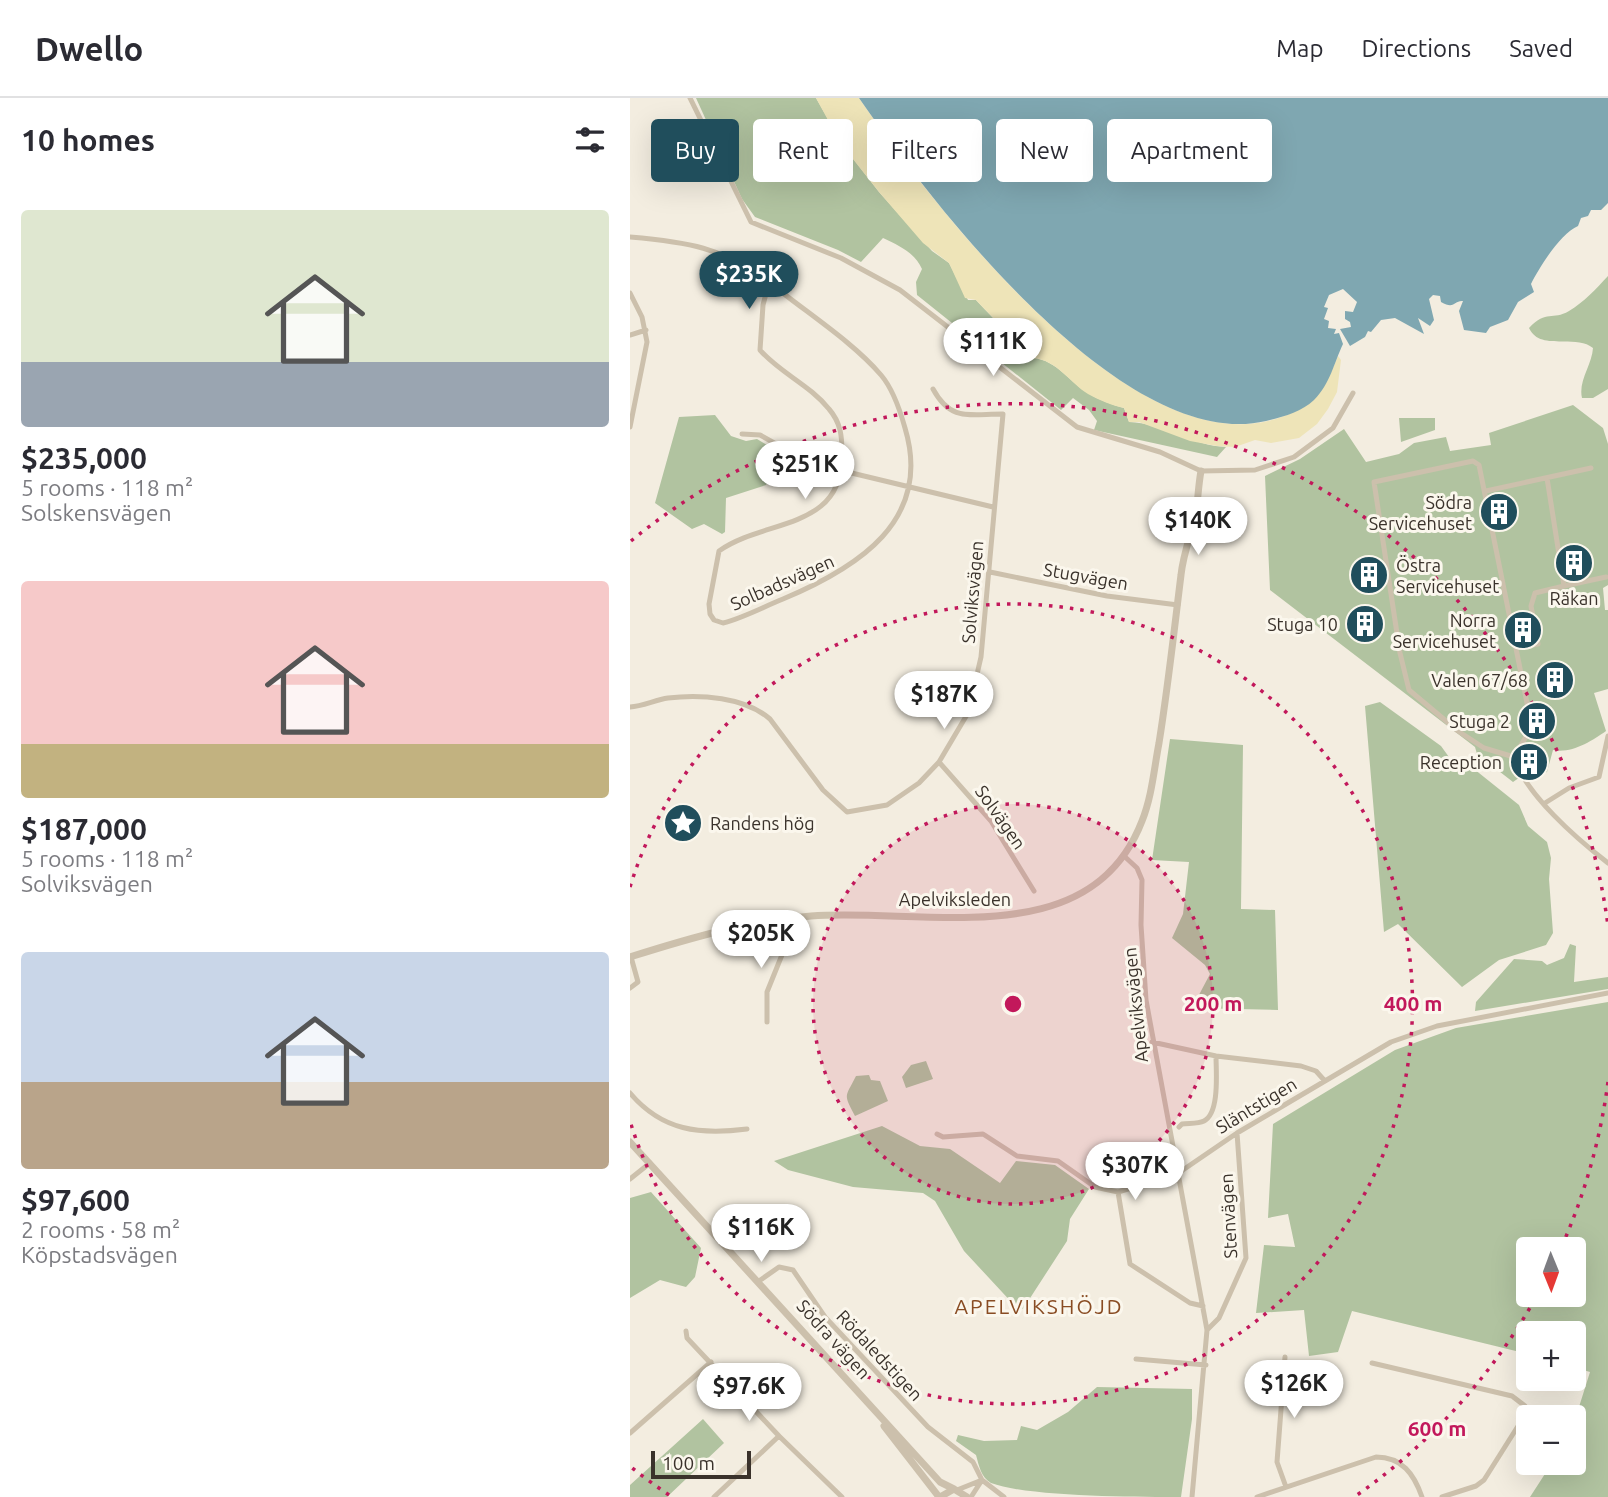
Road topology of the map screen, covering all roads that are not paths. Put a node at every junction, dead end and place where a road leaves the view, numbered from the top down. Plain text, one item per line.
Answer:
1 (690, 98) edge
2 (630, 237) edge
3 (769, 282) junction
4 (630, 293) edge
5 (646, 330) junction
6 (630, 335) edge
7 (933, 389) dead end
8 (1353, 393) dead end
9 (630, 427) edge
10 (742, 434) dead end
11 (1591, 468) dead end
12 (842, 471) junction
13 (1201, 471) junction
14 (1546, 478) junction
15 (910, 486) junction
16 (1486, 491) junction
17 (993, 507) junction
18 (990, 572) junction
19 (1606, 577) edge
20 (1564, 586) junction
21 (1178, 605) junction
22 (1517, 649) junction
23 (630, 707) edge
24 (1608, 736) edge
25 (1514, 757) junction
26 (939, 762) junction
27 (1545, 803) junction
28 (1123, 855) junction
29 (1608, 863) edge
30 (1034, 891) dead end
31 (785, 919) junction
32 (630, 957) edge
33 (630, 988) edge
34 (1608, 993) edge
35 (767, 1022) dead end
36 (1152, 1042) junction
37 (1216, 1056) junction
38 (1324, 1080) junction
39 (630, 1093) edge
40 (1179, 1127) dead end
41 (747, 1129) dead end
42 (1237, 1133) junction
43 (937, 1134) dead end
44 (630, 1142) edge
45 (650, 1163) junction
46 (1177, 1174) junction
47 (630, 1180) edge
48 (1118, 1192) junction
49 (759, 1281) junction
50 (1203, 1306) junction
51 (1207, 1329) junction
52 (686, 1331) dead end
53 (1285, 1357) dead end
54 (1136, 1359) dead end
55 (711, 1362) junction
56 (1372, 1363) dead end
57 (1206, 1365) junction
58 (870, 1405) junction
59 (630, 1433) edge
60 (779, 1436) junction
61 (982, 1480) junction
62 (1286, 1487) junction
63 (955, 1490) junction
64 (715, 1497) edge
65 (842, 1497) edge
66 (940, 1497) edge
67 (969, 1497) edge
68 (1003, 1497) edge
69 (1192, 1497) edge
70 (1257, 1497) edge
71 (1422, 1497) edge
72 (1442, 1497) edge

1 - 13 street
2 - 3 street, Solbadsvägen
3 - 12 street
3 - 15 street, Solbadsvägen
4 - 5 street
5 - 6 street
5 - 9 street
7 - 17 street, Solviksvägen
8 - 13 street
10 - 12 street
11 - 14 street
12 - 15 street
12 - 15 street, Solbadsvägen
13 - 21 street, Apelviksleden
14 - 16 street
14 - 20 street
15 - 17 street
16 - 22 street
16 - 25 street
17 - 18 street, Solviksvägen
18 - 21 street, Stugvägen
18 - 26 street, Solviksvägen
19 - 20 street
20 - 22 street
21 - 28 street, Apelviksleden
22 - 25 street
23 - 26 street, Solviksvägen
24 - 27 street
25 - 27 street
26 - 30 street, Solvägen
27 - 29 street
28 - 31 street, Apelviksleden
28 - 36 street, Apelviksvägen
31 - 32 street, Apelviksleden
31 - 35 street
32 - 33 street
34 - 38 street, Släntstigen
36 - 37 street
36 - 46 street, Apelviksvägen
37 - 38 street
37 - 40 street
38 - 42 street, Släntstigen
39 - 41 street
42 - 46 street, Släntstigen
42 - 51 street, Stenvägen
43 - 48 street
44 - 45 street, Södra vägen
45 - 47 street
45 - 49 street, Södra vägen
46 - 48 street, Släntstigen
46 - 50 street, Apelviksvägen
48 - 50 street
49 - 58 street, Södra vägen
49 - 61 street, Rödaledstigen
50 - 51 street, Apelviksvägen
51 - 57 street, Apelviksvägen
52 - 55 street
53 - 62 street
54 - 57 street
55 - 59 street
55 - 60 street
56 - 72 street
57 - 69 street, Apelviksvägen
58 - 63 street, Södra vägen
58 - 66 street, Södra vägen
60 - 64 street
60 - 65 street
61 - 63 street
61 - 67 street
61 - 68 street
62 - 70 street
62 - 71 street
63 - 66 street
63 - 67 street, Södra vägen

